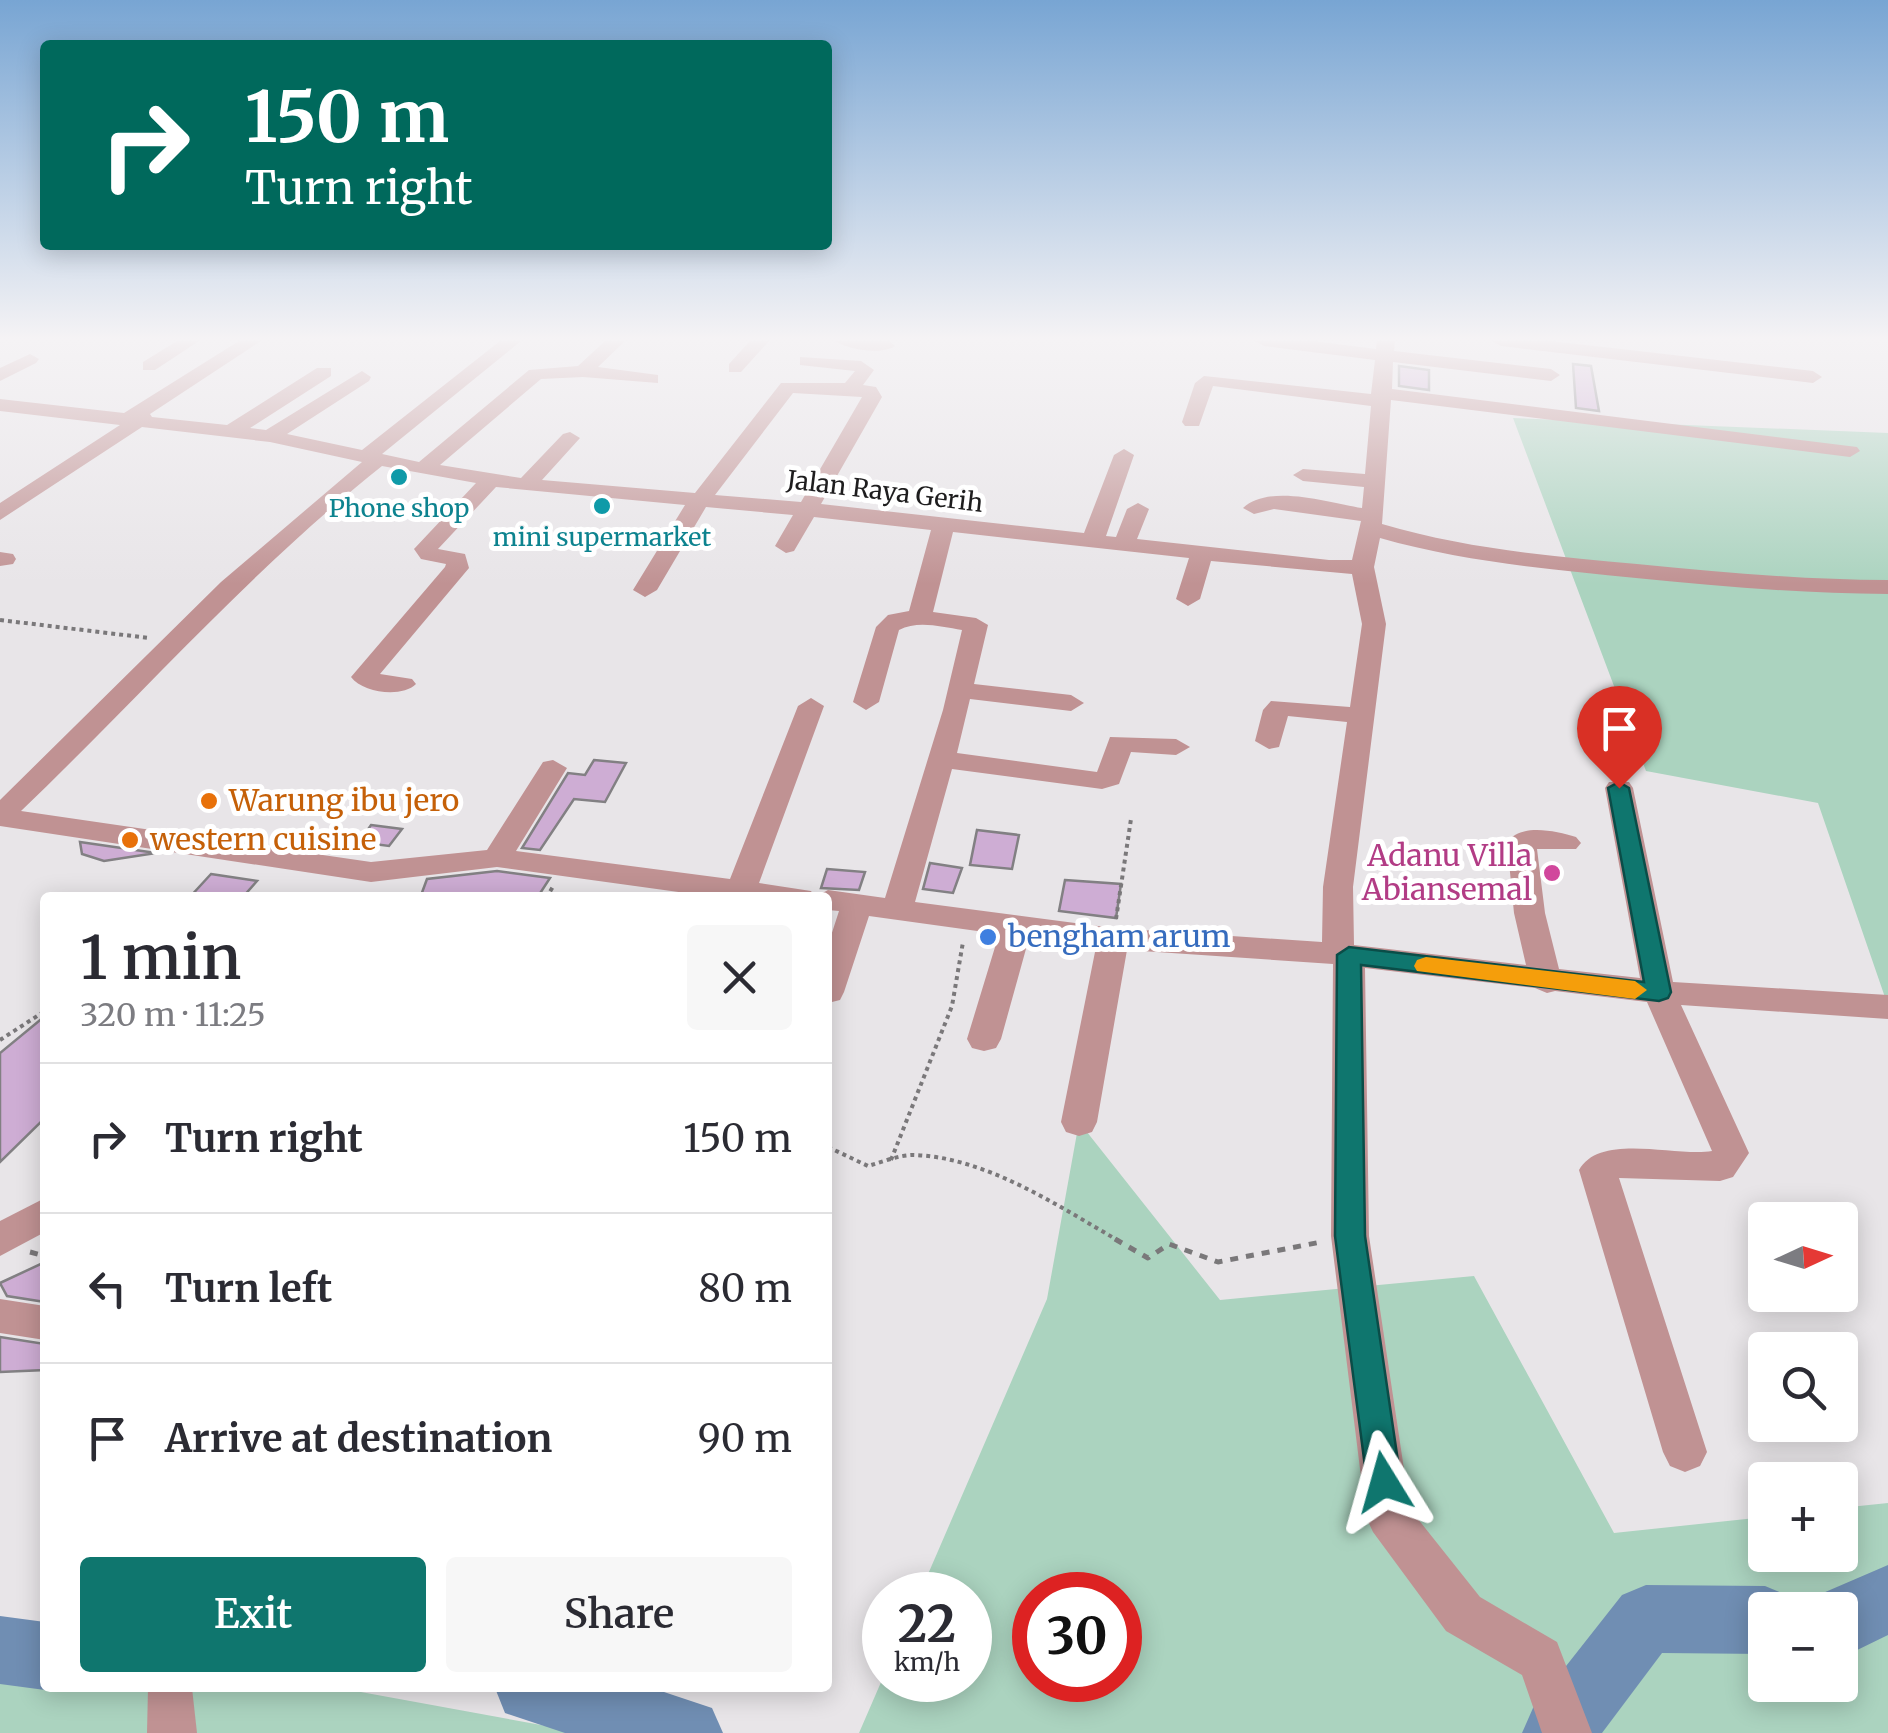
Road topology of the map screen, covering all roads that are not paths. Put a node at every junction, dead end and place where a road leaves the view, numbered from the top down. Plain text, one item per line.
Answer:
1 (131, 422) edge
2 (168, 422) edge
3 (246, 422) edge
4 (292, 422) edge
5 (416, 422) edge
6 (480, 422) edge
7 (761, 422) edge
8 (857, 422) edge
9 (1378, 422) edge
10 (1622, 422) edge
11 (233, 430) junction
12 (270, 436) junction
13 (570, 438) dead end
14 (1850, 452) dead end
15 (1124, 455) dead end
16 (372, 459) junction
17 (424, 469) junction
18 (1303, 475) dead end
19 (491, 480) junction
20 (1373, 481) junction
21 (526, 485) junction
22 (699, 500) junction
23 (1138, 508) dead end
24 (1254, 508) dead end
25 (804, 509) junction
26 (0, 513) edge
27 (1371, 522) junction
28 (943, 526) junction
29 (1092, 543) junction
30 (786, 546) dead end
31 (1123, 546) junction
32 (1219, 548) junction
33 (1362, 568) junction
34 (1888, 586) edge
35 (645, 590) dead end
36 (1188, 599) dead end
37 (920, 617) junction
38 (403, 684) dead end
39 (866, 702) dead end
40 (956, 703) junction
41 (1071, 703) dead end
42 (811, 706) dead end
43 (1362, 716) junction
44 (1268, 741) dead end
45 (1176, 747) dead end
46 (941, 759) junction
47 (554, 768) dead end
48 (1619, 788) dead end
49 (0, 816) edge
50 (1566, 843) dead end
51 (497, 858) junction
52 (370, 872) junction
53 (741, 891) junction
54 (350, 892) edge
55 (749, 892) edge
56 (842, 902) edge
57 (897, 908) junction
58 (1016, 928) junction
59 (1112, 939) junction
60 (1343, 954) junction
61 (832, 966) edge
62 (1547, 982) junction
63 (1659, 992) junction
64 (1888, 1007) edge
65 (984, 1039) dead end
66 (1078, 1122) dead end
67 (40, 1215) edge
68 (0, 1240) edge
69 (0, 1316) edge
70 (40, 1321) edge
71 (1685, 1452) dead end
72 (1567, 1733) edge

1 - 26 street
2 - 11 street, Jalan Raya Gerih
3 - 11 street
4 - 12 street
5 - 16 street
6 - 17 street
7 - 22 street
8 - 25 street
9 - 20 street
10 - 14 street
11 - 12 street, Jalan Raya Gerih
12 - 16 street, Jalan Raya Gerih
13 - 21 street
15 - 29 street
16 - 17 street, Jalan Raya Gerih
16 - 49 street
17 - 19 street, Jalan Raya Gerih
18 - 20 street
19 - 21 street, Jalan Raya Gerih
19 - 38 street
20 - 27 street
21 - 22 street, Jalan Raya Gerih
22 - 25 street, Jalan Raya Gerih
22 - 35 street
23 - 31 street
24 - 27 street
25 - 28 street, Jalan Raya Gerih
25 - 30 street
27 - 33 street
27 - 34 street
28 - 29 street, Jalan Raya Gerih
28 - 37 street
29 - 31 street, Jalan Raya Gerih
31 - 32 street, Jalan Raya Gerih
32 - 33 street, Jalan Raya Gerih
32 - 36 street
33 - 43 street
37 - 39 street
37 - 40 street
40 - 41 street
40 - 46 street
42 - 53 street
43 - 44 street
43 - 60 street
45 - 46 street
46 - 57 street
47 - 51 street
48 - 63 street
49 - 52 street
50 - 62 street
51 - 52 street
51 - 53 street
52 - 54 street
53 - 55 street
56 - 57 street
56 - 61 street
57 - 58 street
58 - 59 street
58 - 65 street
59 - 60 street
59 - 66 street
60 - 62 street
60 - 72 street
62 - 63 street
63 - 64 street
63 - 71 street
67 - 68 street
69 - 70 street

